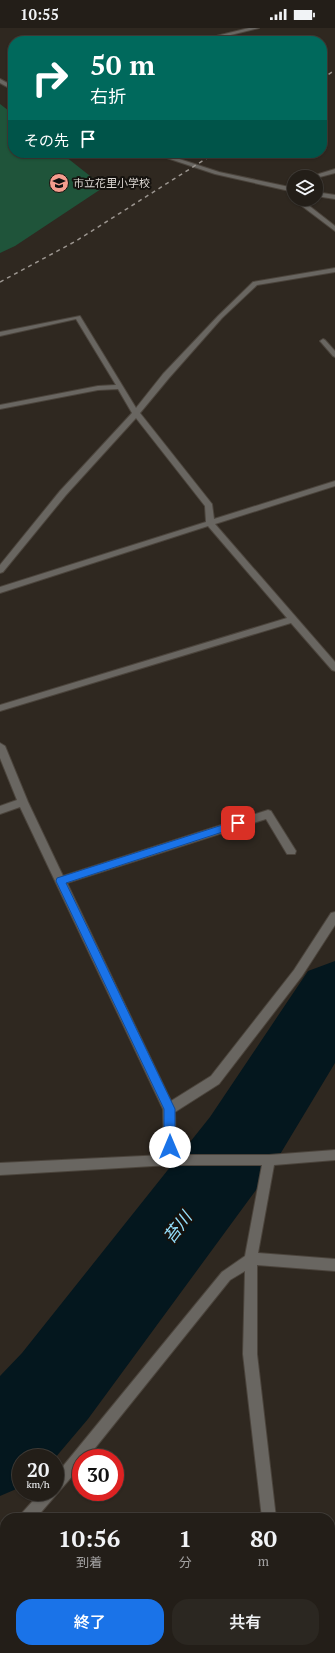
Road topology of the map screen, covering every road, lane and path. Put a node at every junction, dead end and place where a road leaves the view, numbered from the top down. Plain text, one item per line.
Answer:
1 (256, 28) edge
2 (221, 36) edge
3 (170, 158) edge
4 (335, 171) edge
5 (323, 174) edge
6 (287, 189) edge
7 (323, 195) edge
8 (335, 197) edge
9 (305, 206) edge
10 (335, 229) edge
11 (335, 270) edge
12 (0, 334) edge
13 (323, 341) dead end
14 (335, 355) edge
15 (121, 387) junction
16 (0, 407) edge
17 (136, 413) junction
18 (335, 482) edge
19 (210, 523) junction
20 (0, 570) edge
21 (0, 590) edge
22 (292, 620) junction
23 (335, 668) edge
24 (0, 708) edge
25 (0, 746) edge
26 (24, 802) junction
27 (0, 810) edge
28 (291, 851) dead end
29 (60, 881) junction
30 (335, 916) edge
31 (170, 1109) junction
32 (335, 1155) edge
33 (170, 1160) junction
34 (269, 1160) junction
35 (0, 1169) edge
36 (251, 1259) junction
37 (335, 1266) edge
38 (64, 1476) edge
39 (42, 1501) edge
40 (32, 1513) edge
41 (268, 1513) edge

1 - 2 street
3 - 6 street
4 - 5 street
7 - 8 street
9 - 10 street
11 - 17 street
12 - 15 street
13 - 14 street
15 - 16 street
15 - 17 street
17 - 19 street
17 - 20 street
18 - 19 street
19 - 21 street
19 - 22 street
22 - 23 street
22 - 24 street
25 - 26 street
26 - 27 street
26 - 29 street
28 - 29 street
29 - 31 street
30 - 31 street
31 - 33 street
32 - 34 street
33 - 34 street
33 - 35 street
34 - 36 street
36 - 37 street
36 - 38 street
36 - 41 street
39 - 40 street

